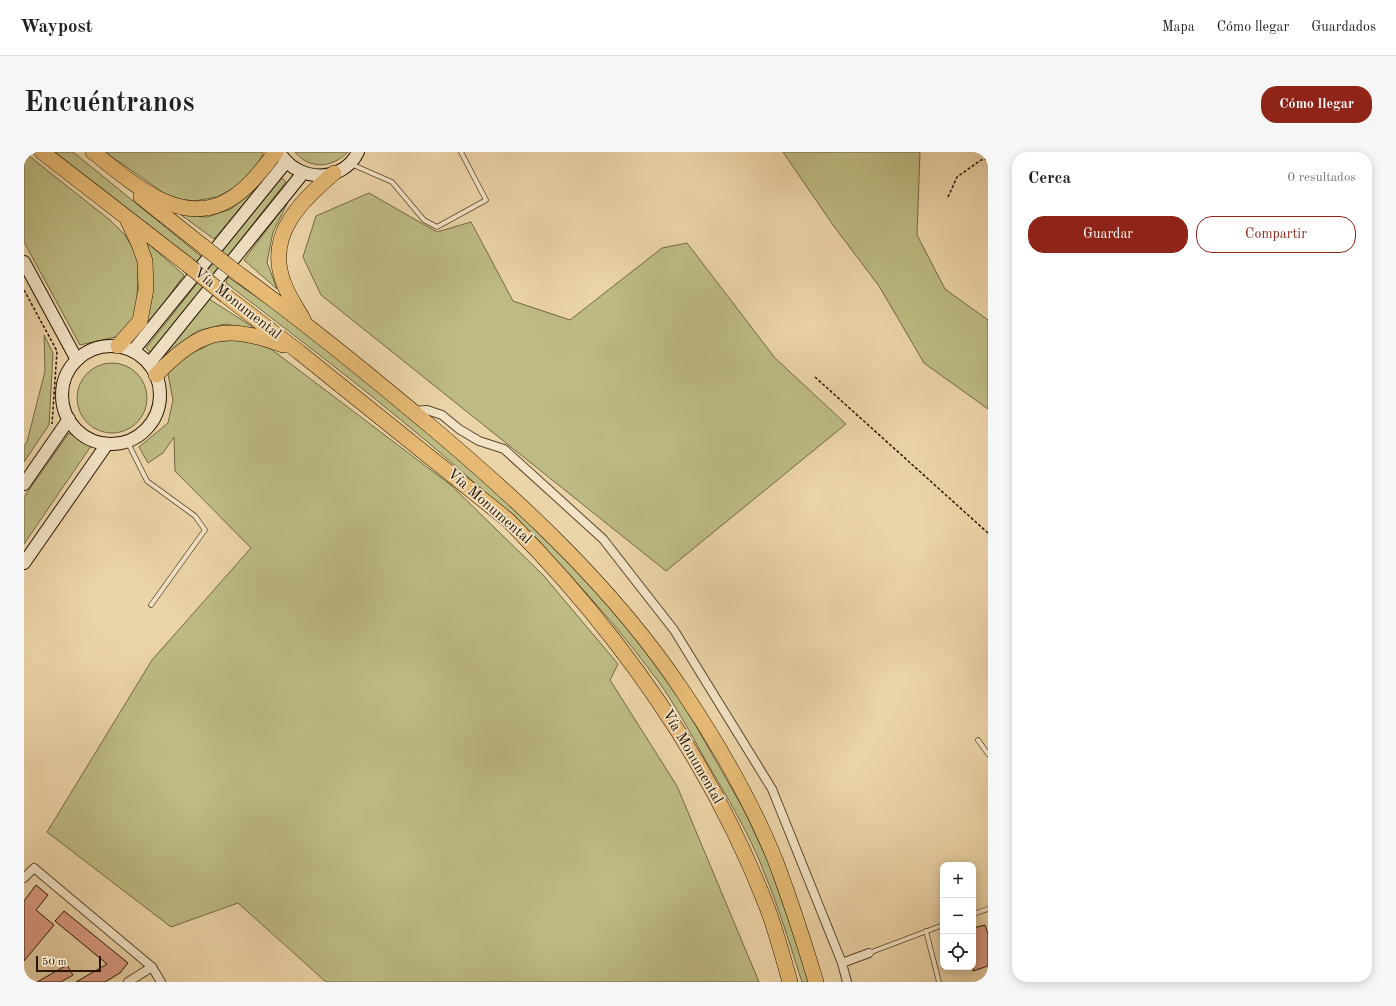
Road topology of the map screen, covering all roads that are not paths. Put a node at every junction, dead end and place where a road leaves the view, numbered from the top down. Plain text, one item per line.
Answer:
1 (42, 152) edge
2 (84, 152) edge
3 (93, 152) edge
4 (279, 152) edge
5 (358, 152) edge
6 (460, 152) edge
7 (281, 157) edge
8 (349, 164) junction
9 (302, 173) junction
10 (334, 173) junction
11 (126, 218) junction
12 (24, 262) edge
13 (306, 323) junction
14 (118, 346) junction
15 (133, 351) junction
16 (299, 352) junction
17 (77, 360) junction
18 (152, 369) junction
19 (413, 411) junction
20 (69, 419) junction
21 (127, 441) junction
22 (107, 444) junction
23 (24, 484) edge
24 (24, 563) edge
25 (150, 606) dead end
26 (978, 740) dead end
27 (988, 754) edge
28 (24, 878) edge
29 (988, 909) edge
30 (976, 913) edge
31 (940, 926) edge
32 (926, 931) junction
33 (869, 953) joint
34 (842, 963) junction
35 (152, 967) junction
36 (128, 982) edge
37 (161, 982) edge
38 (790, 982) edge
39 (816, 982) edge
40 (847, 982) edge
41 (939, 982) edge

1 - 11 highway, Vía Monumental
2 - 13 highway, Vía Monumental, bridge
3 - 7 highway
4 - 7 street
5 - 8 street
6 - 8 lane
7 - 9 street
7 - 15 street
8 - 10 street
9 - 10 street
9 - 18 street
10 - 13 highway
11 - 14 highway
11 - 16 highway, Vía Monumental, bridge
12 - 17 street
13 - 19 highway, Vía Monumental
14 - 15 street
14 - 17 street
15 - 18 street
16 - 18 highway
16 - 38 highway, Vía Monumental
17 - 20 street
18 - 21 street
19 - 34 street
19 - 39 highway, Vía Monumental
20 - 22 street
20 - 23 street
21 - 22 street
21 - 25 lane
22 - 24 street
26 - 27 lane
28 - 35 street
29 - 30 lane
31 - 32 lane
32 - 33 lane
32 - 41 lane
33 - 34 street
34 - 40 street
35 - 36 street
35 - 37 street

